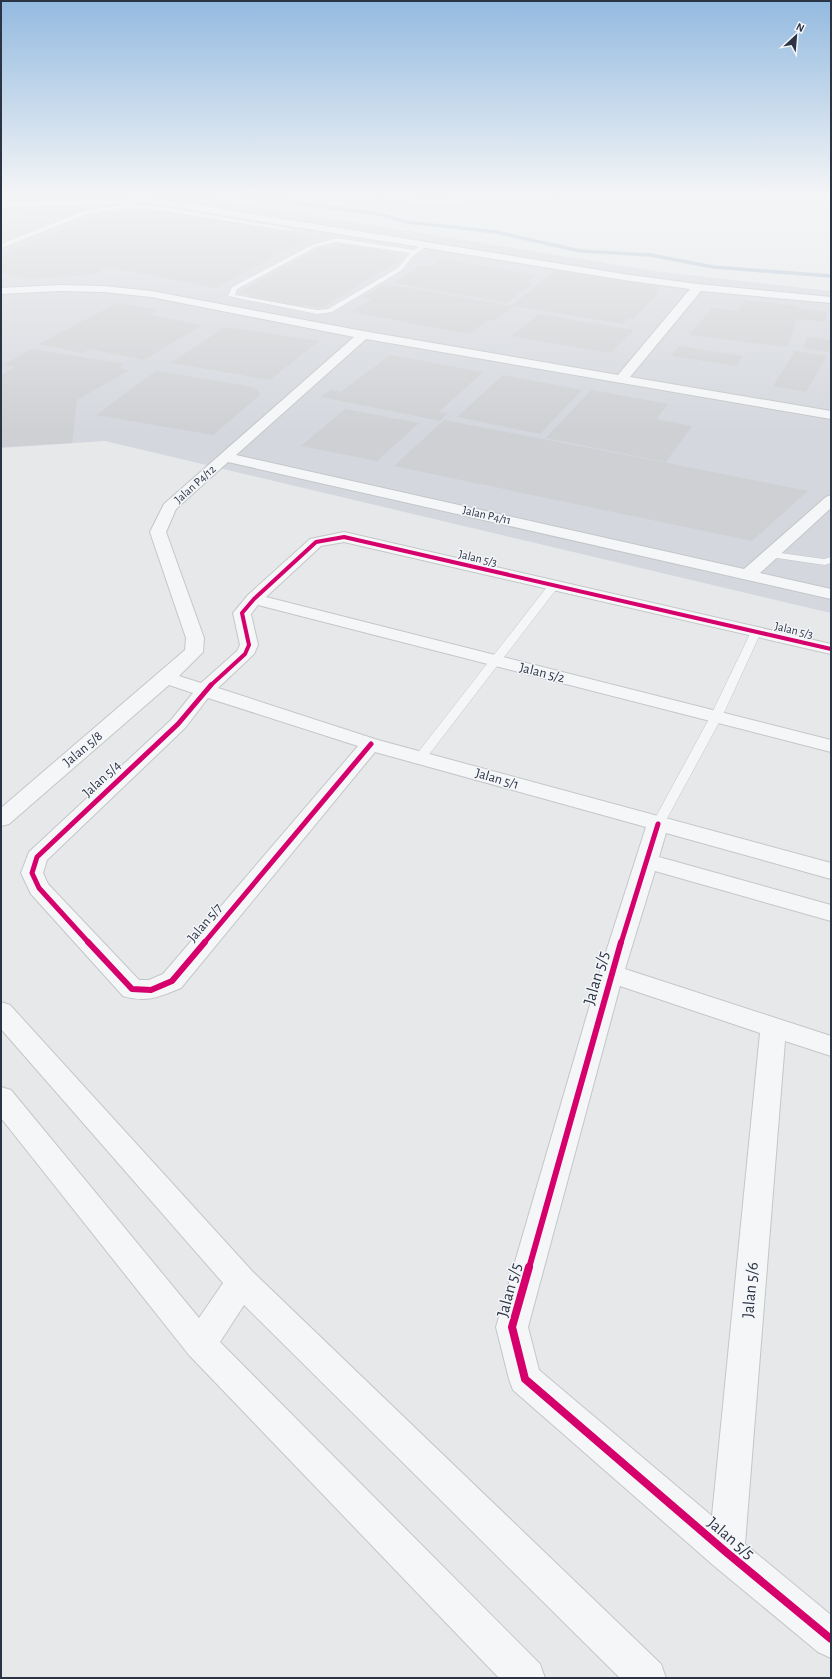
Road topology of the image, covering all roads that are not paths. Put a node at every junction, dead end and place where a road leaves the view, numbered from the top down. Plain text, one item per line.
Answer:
1 (260, 274) edge
2 (391, 274) edge
3 (607, 274) edge
4 (698, 287) junction
5 (1, 291) edge
6 (831, 300) edge
7 (363, 335) junction
8 (621, 379) junction
9 (831, 414) edge
10 (226, 457) junction
11 (831, 500) edge
12 (773, 555) junction
13 (831, 560) edge
14 (749, 574) junction
15 (554, 585) junction
16 (831, 594) edge
17 (254, 599) junction
18 (756, 632) junction
19 (831, 649) edge
20 (495, 661) junction
21 (166, 678) junction
22 (204, 691) junction
23 (716, 717) junction
24 (371, 744) junction
25 (831, 746) edge
26 (420, 758) junction
27 (1, 819) edge
28 (658, 824) junction
29 (646, 861) junction
30 (831, 872) edge
31 (39, 888) joint
32 (831, 913) edge
33 (611, 974) junction
34 (1, 1012) edge
35 (773, 1027) junction
36 (831, 1046) edge
37 (1, 1098) edge
38 (242, 1282) junction
39 (200, 1344) junction
40 (726, 1552) junction
41 (831, 1638) edge
42 (526, 1678) edge
43 (648, 1678) edge

1 - 2 lane
3 - 4 street
4 - 6 street
4 - 8 street
5 - 7 street
7 - 8 street
7 - 10 street, Jalan P4/12
8 - 9 street
10 - 14 street, Jalan P4/11
10 - 21 street, Jalan P4/12
11 - 12 street
12 - 13 lane
12 - 14 street
14 - 16 street, Jalan P4/11
15 - 17 street, Jalan 5/3
15 - 18 street, Jalan 5/3
15 - 20 lane
17 - 20 street, Jalan 5/2
17 - 22 street, Jalan 5/3
18 - 19 street, Jalan 5/3
18 - 23 lane
20 - 23 street, Jalan 5/2
20 - 26 lane
21 - 22 street, Jalan 5/1
21 - 27 street, Jalan 5/8
22 - 24 street, Jalan 5/1
22 - 31 street, Jalan 5/4
23 - 25 street, Jalan 5/2
23 - 28 lane
24 - 26 street, Jalan 5/1
24 - 31 street, Jalan 5/7
26 - 28 street, Jalan 5/1
28 - 29 street, Jalan 5/5
28 - 30 street, Jalan 5/1
29 - 32 street
29 - 33 street, Jalan 5/5
33 - 35 street
33 - 40 street, Jalan 5/5
34 - 38 street
35 - 36 street
35 - 40 street, Jalan 5/6
37 - 39 street
38 - 39 street
38 - 43 street
39 - 42 street
40 - 41 street, Jalan 5/5

